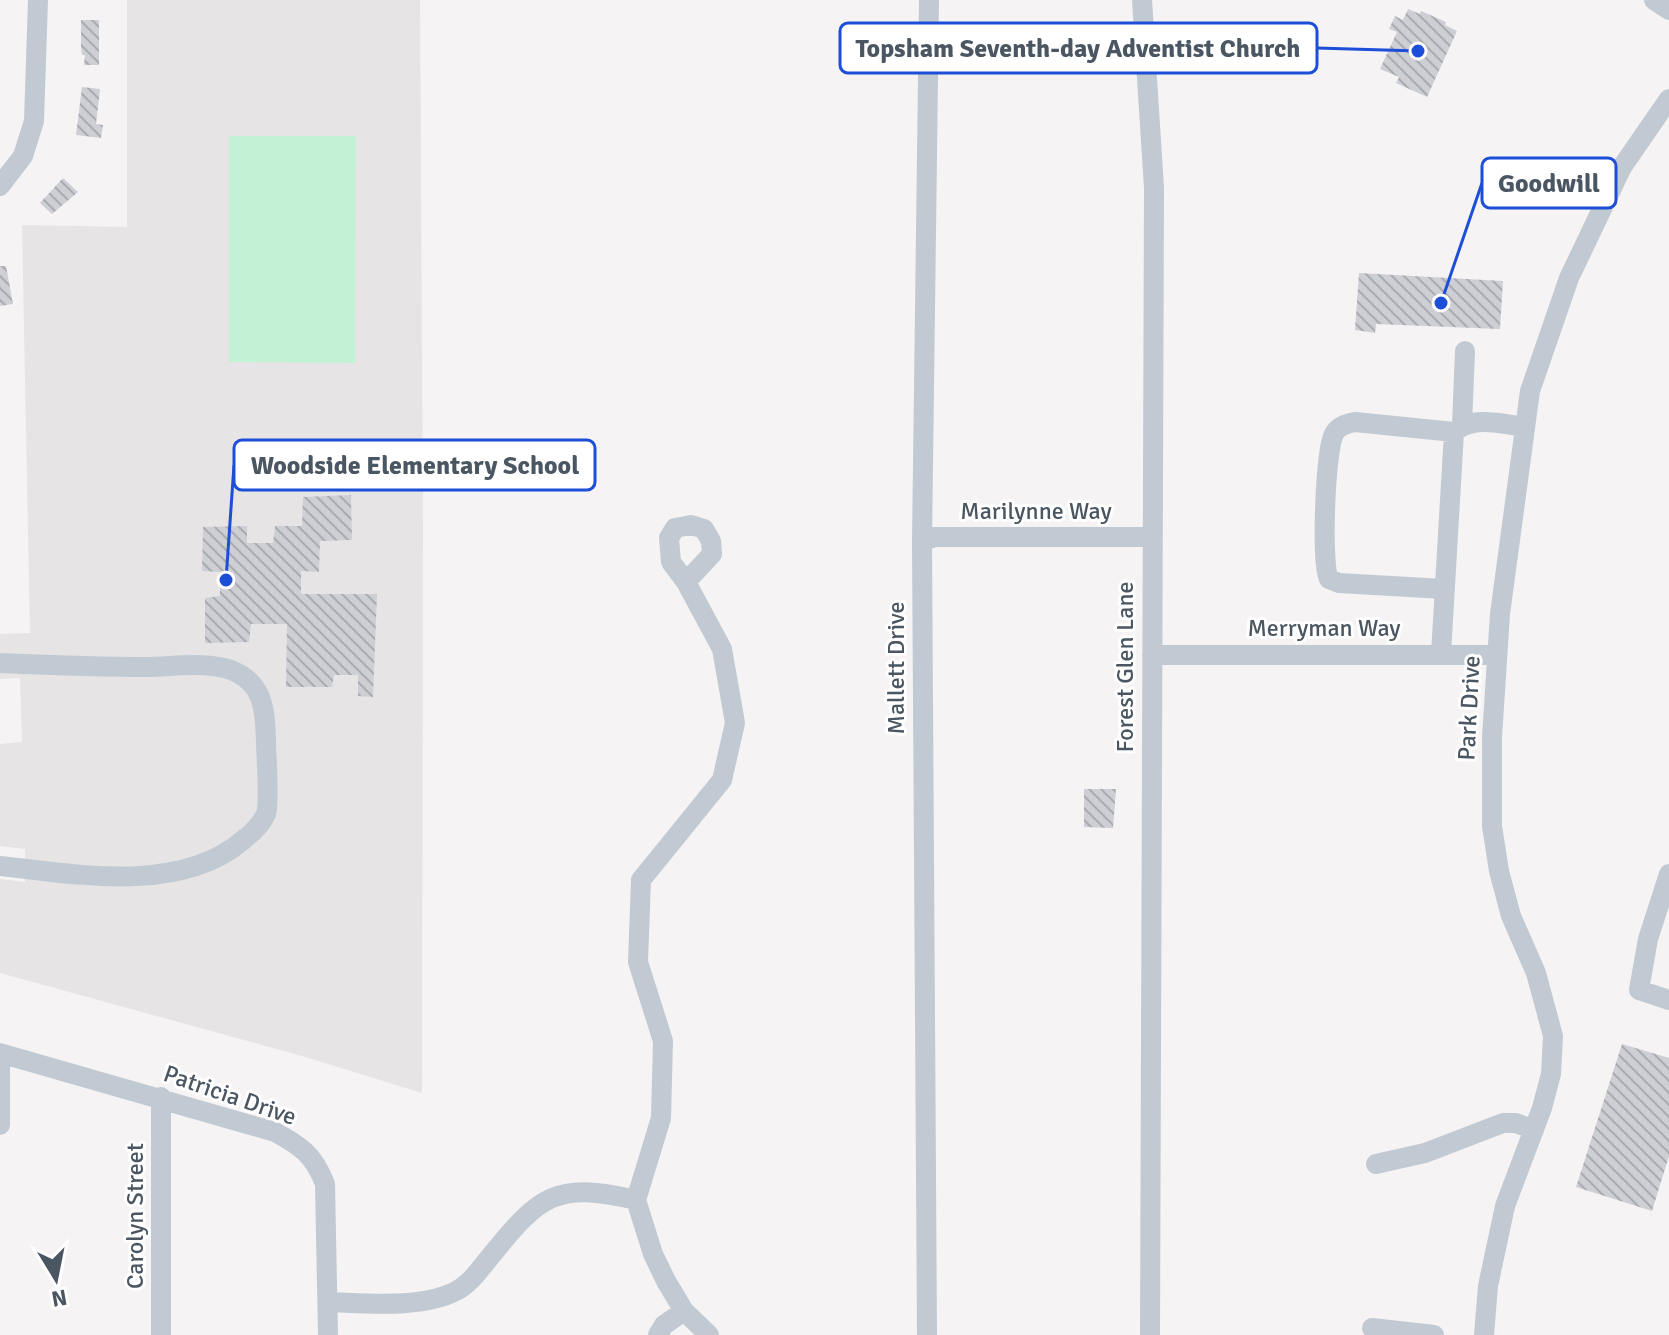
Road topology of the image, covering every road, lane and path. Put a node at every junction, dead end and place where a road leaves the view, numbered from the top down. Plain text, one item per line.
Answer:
1 (38, 0) edge
2 (929, 0) edge
3 (1142, 0) edge
4 (1654, 0) edge
5 (1669, 10) edge
6 (1669, 99) edge
7 (0, 186) edge
8 (1465, 351) dead end
9 (1525, 427) junction
10 (1458, 429) junction
11 (1152, 537) junction
12 (922, 542) junction
13 (686, 582) dead end
14 (1444, 589) junction
15 (1441, 654) junction
16 (1152, 655) junction
17 (1497, 655) junction
18 (0, 663) edge
19 (0, 866) edge
20 (1669, 874) edge
21 (1669, 1000) edge
22 (0, 1053) edge
23 (161, 1097) junction
24 (0, 1125) edge
25 (1534, 1130) junction
26 (1376, 1164) dead end
27 (636, 1200) junction
28 (328, 1302) junction
29 (684, 1311) junction
30 (1372, 1328) dead end
31 (161, 1335) edge
32 (328, 1335) edge
33 (658, 1335) edge
34 (709, 1335) edge
35 (927, 1335) edge
36 (1150, 1335) edge
37 (1434, 1335) edge
38 (1484, 1335) edge

1 - 7 street
2 - 12 street, Mallett Drive
3 - 11 street, Forest Glen Lane
4 - 5 street
6 - 9 street, Park Drive
8 - 10 street
9 - 10 street
9 - 17 street, Park Drive
10 - 14 street
10 - 14 street
11 - 12 street, Marilynne Way
11 - 16 street, Forest Glen Lane
12 - 35 street, Mallett Drive
13 - 27 street
14 - 15 street
15 - 16 street, Merryman Way
15 - 17 street, Merryman Way
16 - 36 street, Forest Glen Lane
17 - 25 street, Park Drive
18 - 19 street
20 - 21 street
22 - 23 street, Patricia Drive
22 - 24 street
23 - 28 street, Patricia Drive
23 - 31 street, Carolyn Street
25 - 26 street
25 - 38 street, Park Drive
27 - 28 street
27 - 29 street
28 - 32 street, Patricia Drive
29 - 33 street
29 - 34 street
30 - 37 street

